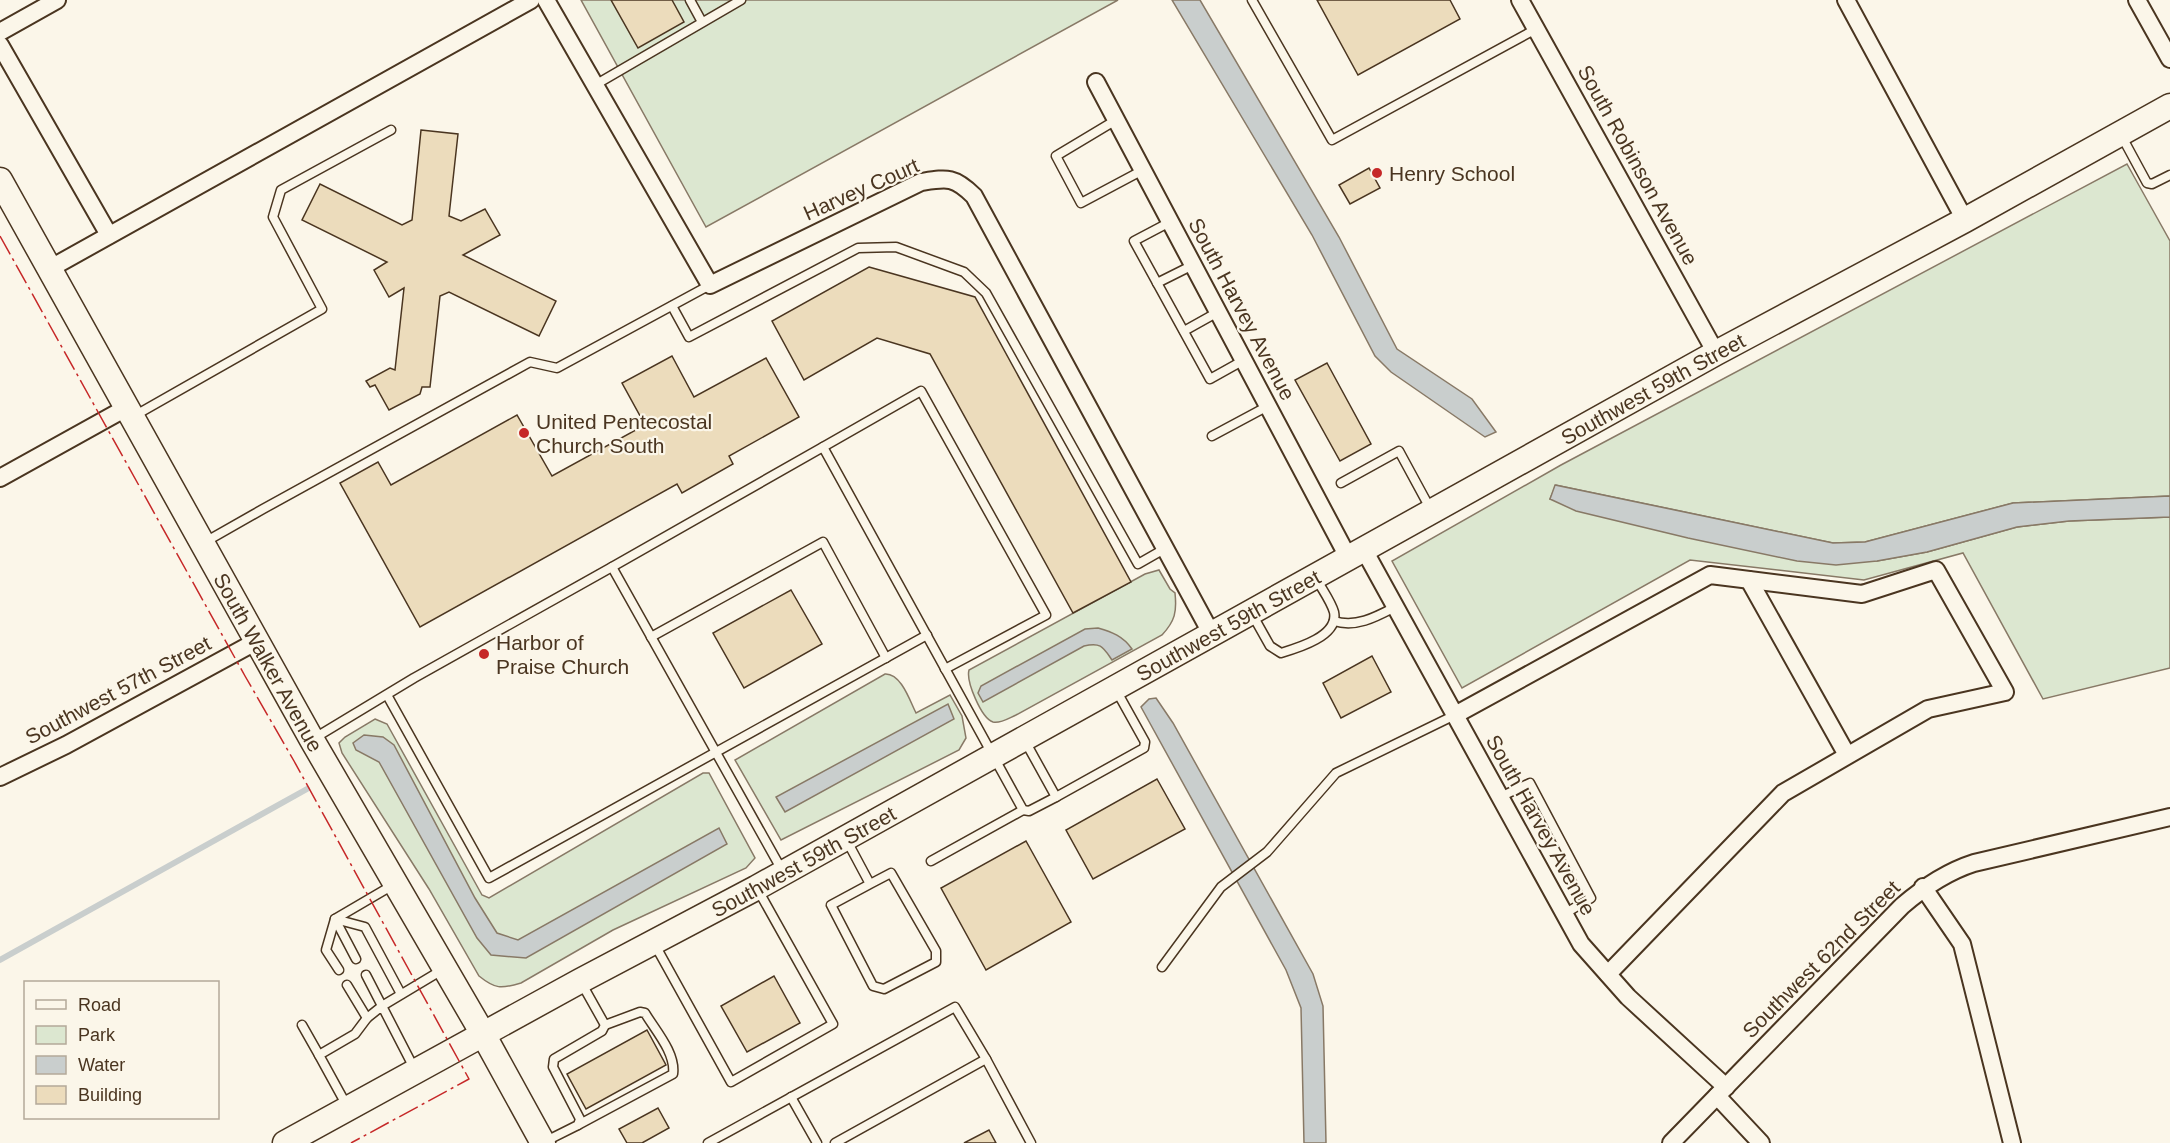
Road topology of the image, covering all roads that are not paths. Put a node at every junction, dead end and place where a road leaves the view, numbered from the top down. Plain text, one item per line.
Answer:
1 (57, 0) edge
2 (531, 0) edge
3 (546, 0) edge
4 (690, 0) edge
5 (741, 0) edge
6 (1252, 0) edge
7 (1520, 0) edge
8 (1846, 0) edge
9 (2137, 0) edge
10 (702, 22) junction
11 (1536, 29) junction
12 (0, 32) edge
13 (0, 45) edge
14 (2170, 59) edge
15 (1096, 82) dead end
16 (595, 85) junction
17 (2170, 106) edge
18 (1116, 120) junction
19 (391, 130) dead end
20 (2120, 134) junction
21 (1143, 170) junction
22 (2170, 175) edge
23 (0, 180) edge
24 (1965, 220) junction
25 (1170, 222) junction
26 (110, 235) junction
27 (1193, 265) junction
28 (49, 269) junction
29 (1157, 283) junction
30 (710, 285) junction
31 (672, 306) junction
32 (1218, 312) junction
33 (1184, 331) junction
34 (1716, 353) junction
35 (1244, 360) junction
36 (1268, 406) junction
37 (129, 413) junction
38 (1212, 436) dead end
39 (823, 447) junction
40 (0, 478) edge
41 (1341, 483) dead end
42 (1431, 510) junction
43 (202, 544) junction
44 (1166, 548) junction
45 (1356, 552) junction
46 (612, 567) junction
47 (1314, 575) junction
48 (1749, 580) junction
49 (1395, 607) junction
50 (1250, 611) junction
51 (1334, 621) junction
52 (1211, 633) junction
53 (927, 635) junction
54 (651, 637) junction
55 (256, 641) junction
56 (886, 658) junction
57 (945, 669) junction
58 (1114, 687) junction
59 (387, 695) junction
60 (1455, 715) junction
61 (1023, 738) junction
62 (312, 740) junction
63 (716, 751) junction
64 (993, 755) junction
65 (1847, 755) junction
66 (0, 777) edge
67 (1056, 797) junction
68 (1500, 797) junction
69 (1023, 810) junction
70 (2170, 818) edge
71 (846, 838) junction
72 (931, 861) dead end
73 (784, 872) junction
74 (396, 884) junction
75 (870, 884) junction
76 (1923, 887) junction
77 (756, 888) junction
78 (1564, 914) junction
79 (335, 919) junction
80 (653, 942) junction
81 (357, 959) dead end
82 (1162, 967) dead end
83 (445, 968) junction
84 (339, 970) dead end
85 (1608, 974) junction
86 (366, 975) dead end
87 (580, 981) junction
88 (347, 985) dead end
89 (401, 994) junction
90 (382, 1006) junction
91 (367, 1018) junction
92 (302, 1025) dead end
93 (605, 1025) junction
94 (483, 1034) junction
95 (319, 1055) junction
96 (986, 1059) junction
97 (416, 1071) junction
98 (1722, 1092) junction
99 (791, 1097) junction
100 (349, 1108) junction
101 (578, 1125) junction
102 (285, 1143) edge
103 (543, 1143) edge
104 (708, 1143) edge
105 (818, 1143) edge
106 (835, 1143) edge
107 (1031, 1143) edge
108 (1671, 1143) edge
109 (1761, 1143) edge
110 (2012, 1143) edge

1 - 12 street
2 - 26 street
3 - 16 street
4 - 10 lane
5 - 10 lane
6 - 11 lane
7 - 11 street, South Robinson Avenue
8 - 24 street
9 - 14 street
10 - 16 lane
11 - 34 street, South Robinson Avenue
13 - 26 street
15 - 18 street, South Harvey Avenue
16 - 30 street
17 - 20 main road, Southwest 59th Street
18 - 21 street, South Harvey Avenue
18 - 21 lane
19 - 37 lane
20 - 22 lane
20 - 24 main road, Southwest 59th Street
21 - 25 street, South Harvey Avenue
23 - 28 main road, South Walker Avenue
24 - 34 main road, Southwest 59th Street
25 - 27 street, South Harvey Avenue
25 - 29 lane
26 - 28 street
27 - 29 lane
27 - 32 street, South Harvey Avenue
28 - 37 main road, South Walker Avenue
29 - 33 lane
30 - 31 lane
30 - 44 street, Harvey Court
31 - 43 lane
31 - 44 lane
32 - 33 lane
32 - 35 street, South Harvey Avenue
33 - 35 lane
34 - 42 main road, Southwest 59th Street
35 - 36 street, South Harvey Avenue
36 - 38 lane
36 - 45 street, South Harvey Avenue
37 - 40 street
37 - 43 main road, South Walker Avenue
39 - 46 lane
39 - 53 lane
39 - 57 lane
41 - 42 lane
42 - 45 main road, Southwest 59th Street
43 - 55 main road, South Walker Avenue
44 - 52 street, Harvey Court
45 - 47 main road, Southwest 59th Street
45 - 49 street, South Harvey Avenue
46 - 54 lane
46 - 59 lane
47 - 50 main road, Southwest 59th Street
47 - 51 lane
48 - 60 street
48 - 65 street
48 - 65 street
49 - 51 lane
49 - 60 street, South Harvey Avenue
50 - 51 lane
50 - 52 main road, Southwest 59th Street
52 - 58 main road, Southwest 59th Street
53 - 56 lane
53 - 57 lane
54 - 56 lane
54 - 63 lane
55 - 62 main road, South Walker Avenue
55 - 66 street, Southwest 57th Street
56 - 63 lane
57 - 64 lane
58 - 61 main road, Southwest 59th Street
58 - 67 lane
59 - 62 lane
59 - 63 lane
60 - 68 street, South Harvey Avenue
60 - 82 lane
61 - 64 main road, Southwest 59th Street
61 - 67 lane
62 - 74 main road, South Walker Avenue
63 - 73 lane
64 - 69 lane
64 - 71 main road, Southwest 59th Street
65 - 85 street
67 - 69 lane
68 - 78 street, South Harvey Avenue
68 - 78 lane
69 - 72 lane
70 - 76 street, Southwest 62nd Street
71 - 73 main road, Southwest 59th Street
71 - 75 lane
73 - 77 main road, Southwest 59th Street
74 - 79 lane
74 - 83 main road, South Walker Avenue
75 - 75 lane
76 - 98 street, Southwest 62nd Street
76 - 110 street
77 - 80 main road, Southwest 59th Street
77 - 80 lane
78 - 85 street, South Harvey Avenue
79 - 81 lane
79 - 84 lane
79 - 89 lane
80 - 87 main road, Southwest 59th Street
83 - 89 lane
83 - 94 main road, South Walker Avenue
85 - 98 street, South Harvey Avenue
86 - 90 lane
87 - 93 lane
87 - 94 main road, Southwest 59th Street
88 - 91 lane
89 - 90 lane
90 - 91 lane
90 - 97 lane
91 - 95 lane
92 - 95 lane
93 - 101 lane
93 - 101 lane
94 - 97 main road, Southwest 59th Street
94 - 103 main road, South Walker Avenue
95 - 100 lane
96 - 99 lane
96 - 106 lane
96 - 107 lane
97 - 100 main road, Southwest 59th Street
98 - 108 street, Southwest 62nd Street
98 - 109 street, South Harvey Avenue
99 - 104 lane
99 - 105 lane
100 - 102 main road, Southwest 59th Street
101 - 103 lane

